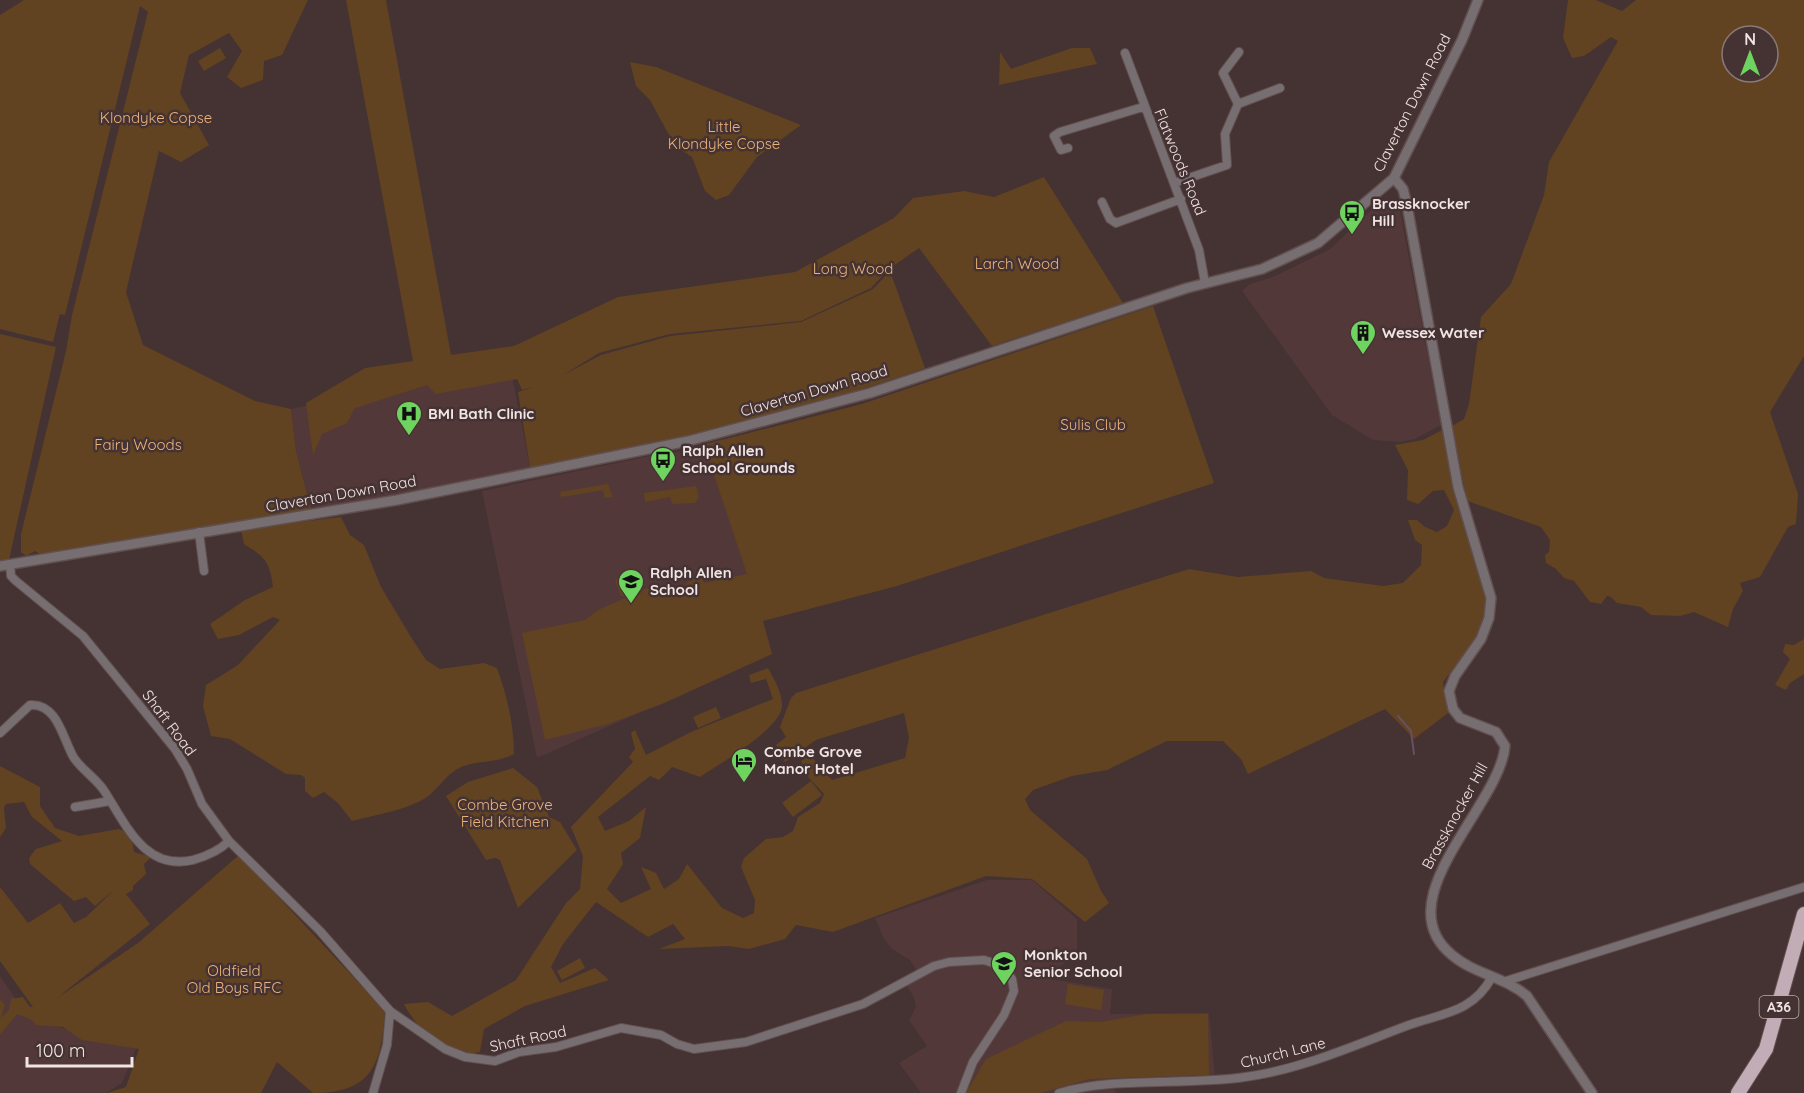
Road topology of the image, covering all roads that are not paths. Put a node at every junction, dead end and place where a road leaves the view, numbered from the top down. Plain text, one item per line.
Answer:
1 (1478, 0) edge
2 (1239, 52) dead end
3 (1125, 53) dead end
4 (1280, 88) dead end
5 (1238, 104) junction
6 (1143, 107) junction
7 (1068, 148) dead end
8 (1394, 177) junction
9 (1174, 183) junction
10 (1181, 199) junction
11 (1101, 202) dead end
12 (1206, 283) junction
13 (199, 532) junction
14 (10, 564) junction
15 (0, 566) edge
16 (204, 570) dead end
17 (0, 733) edge
18 (110, 801) junction
19 (75, 807) dead end
20 (230, 841) junction
21 (1804, 887) edge
22 (1804, 914) edge
23 (1492, 977) junction
24 (1506, 981) junction
25 (390, 1011) junction
26 (373, 1093) edge
27 (961, 1093) edge
28 (1059, 1093) edge
29 (1592, 1093) edge
30 (1738, 1093) edge

1 - 8 street, Claverton Down Road
2 - 5 street
3 - 6 street, Flatwoods Road
4 - 5 street
5 - 9 street
6 - 7 street
6 - 9 street, Flatwoods Road
8 - 12 street, Claverton Down Road
8 - 23 street, Brassknocker Hill
9 - 10 street, Flatwoods Road
10 - 11 street
10 - 12 street, Flatwoods Road
12 - 13 street, Claverton Down Road
13 - 14 street, Claverton Down Road
13 - 16 street
14 - 15 street, Claverton Down Road
14 - 20 street, Shaft Road
17 - 18 street
18 - 19 street
18 - 20 street
20 - 25 street, Shaft Road
21 - 24 street
22 - 30 highway, A36
23 - 24 street, Brassknocker Hill
23 - 28 street, Church Lane
24 - 29 street, Brassknocker Hill
25 - 26 street
25 - 27 street, Shaft Road

